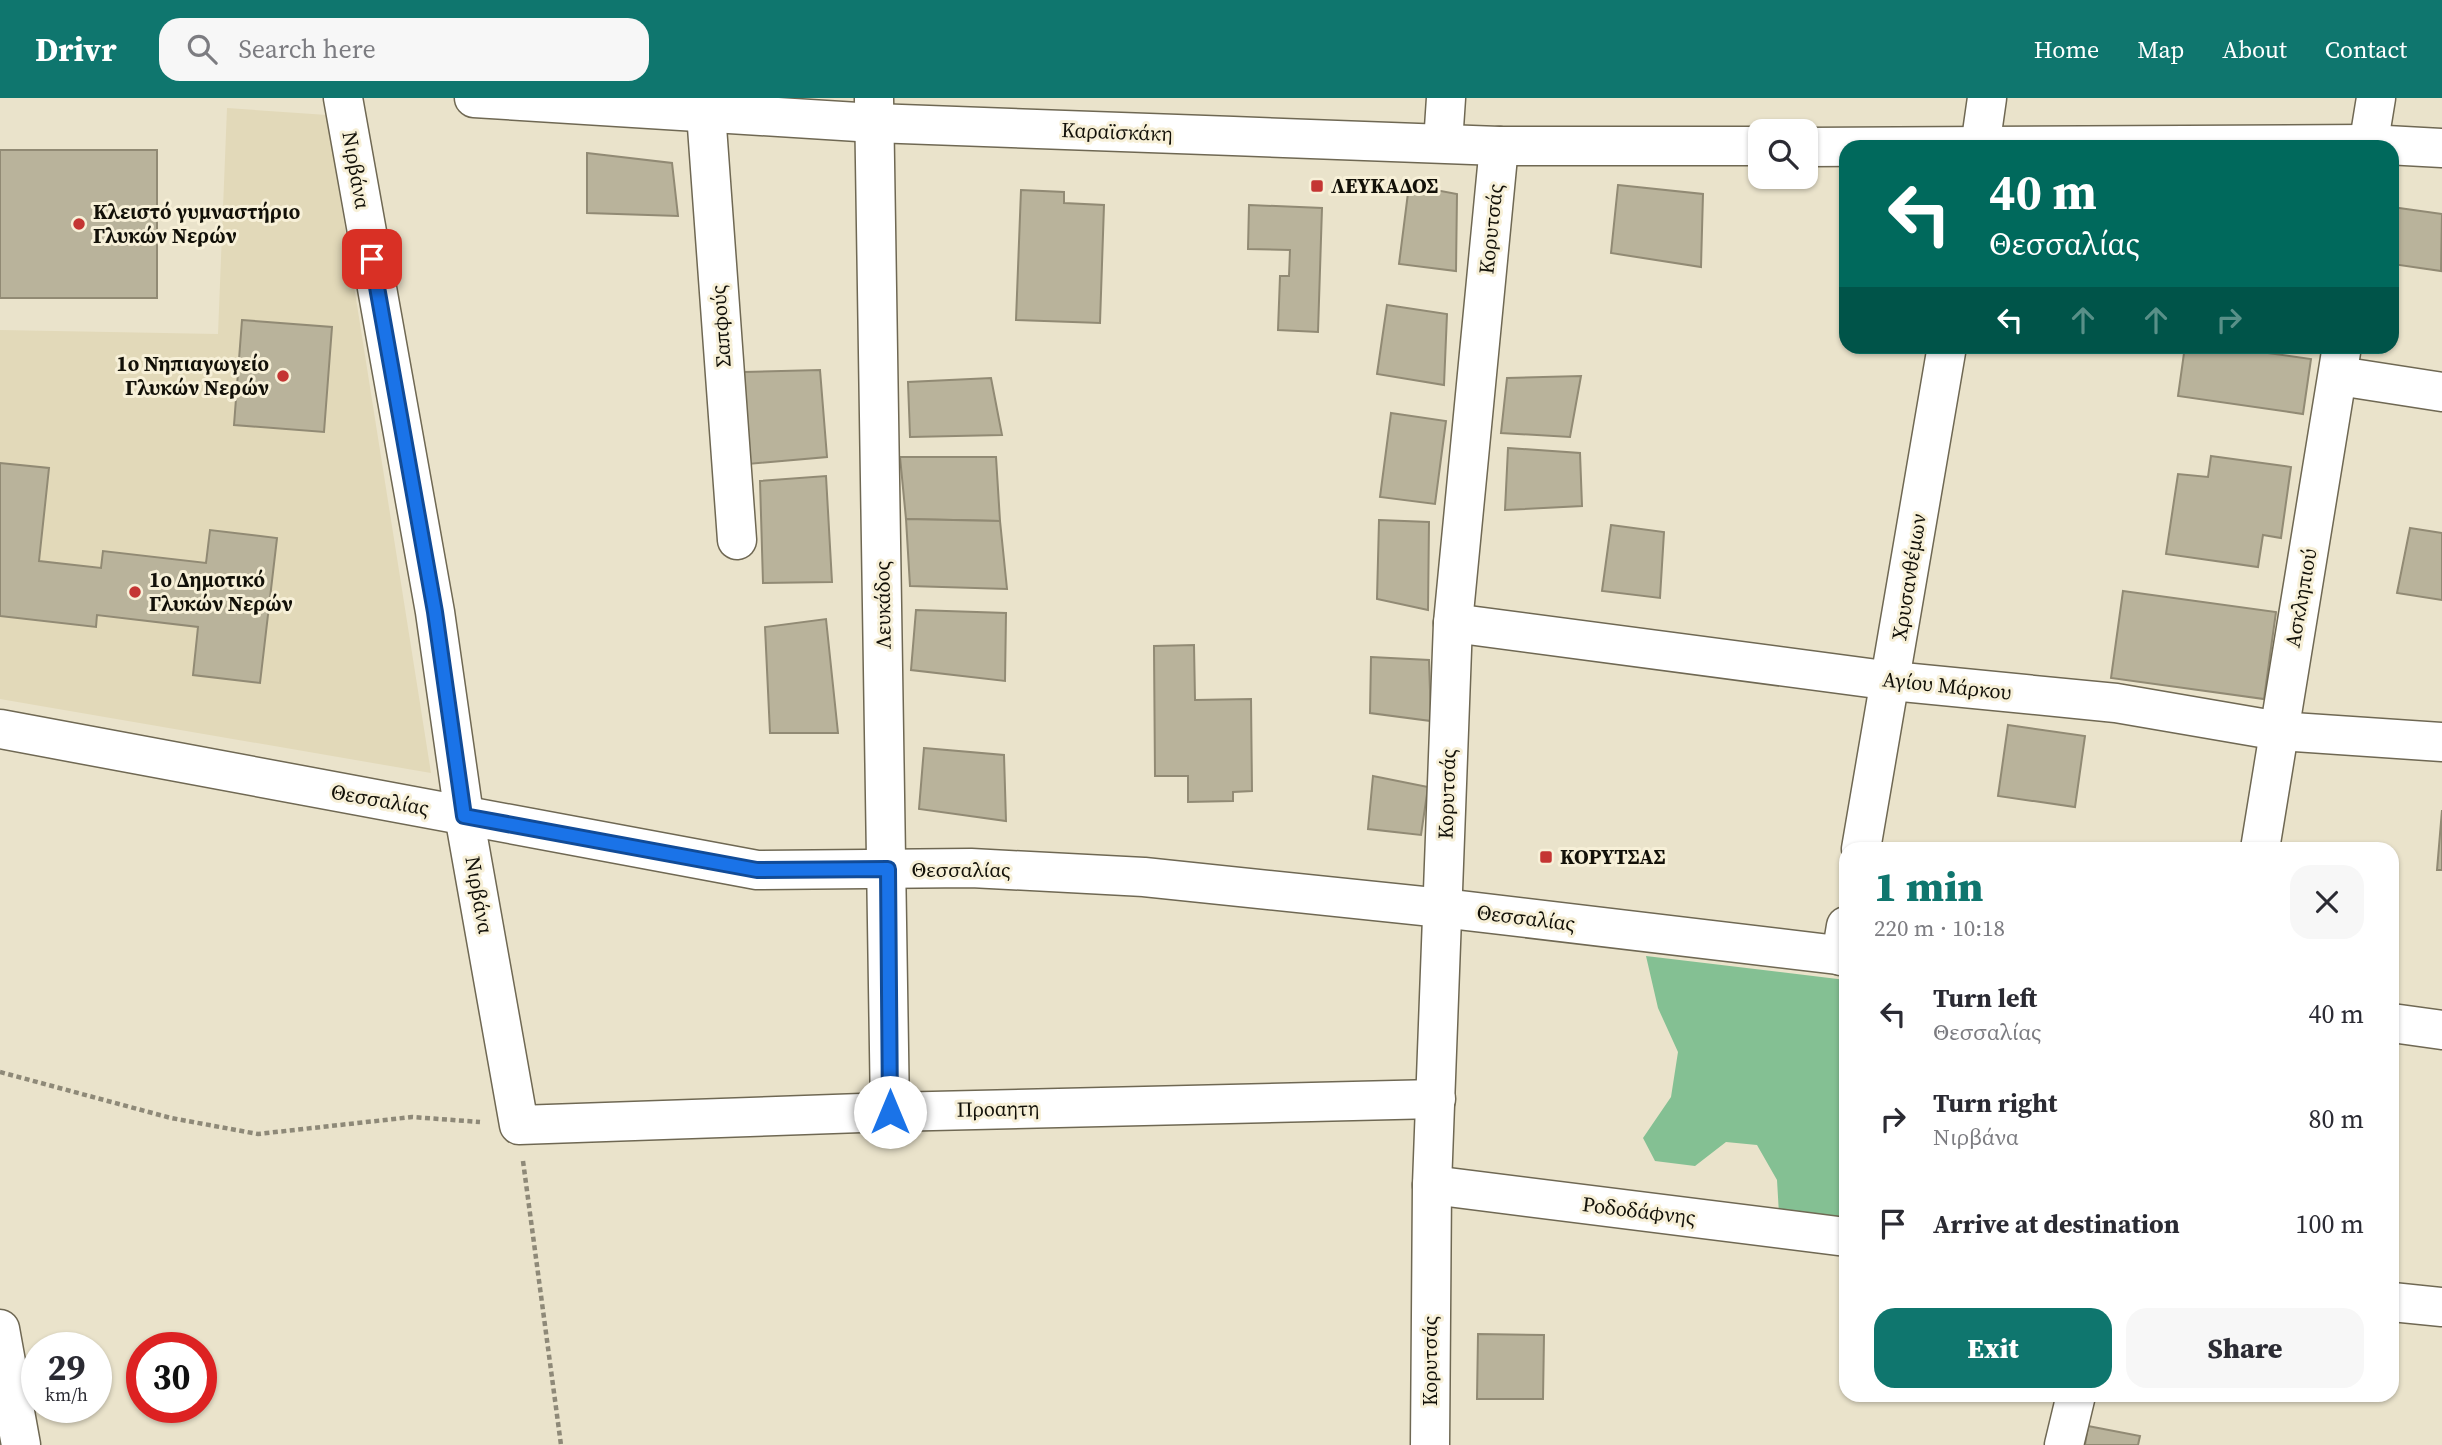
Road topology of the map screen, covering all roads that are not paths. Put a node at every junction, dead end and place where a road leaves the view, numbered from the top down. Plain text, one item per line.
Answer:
1 (343, 98) edge
2 (474, 98) edge
3 (1446, 98) edge
4 (1987, 98) edge
5 (2376, 98) edge
6 (515, 100) edge
7 (874, 110) edge
8 (705, 113) junction
9 (1981, 140) edge
10 (2369, 140) edge
11 (1443, 143) junction
12 (1499, 146) junction
13 (1748, 146) edge
14 (1818, 146) edge
15 (1839, 146) edge
16 (2399, 147) edge
17 (2442, 148) edge
18 (1946, 354) edge
19 (2341, 361) edge
20 (2442, 392) edge
21 (737, 540) dead end
22 (1453, 623) junction
23 (1892, 681) junction
24 (0, 729) edge
25 (2278, 731) junction
26 (2442, 742) edge
27 (464, 816) junction
28 (1862, 842) edge
29 (2261, 842) edge
30 (888, 869) junction
31 (1442, 908) junction
32 (1839, 946) edge
33 (2399, 1024) edge
34 (2442, 1030) edge
35 (1436, 1099) junction
36 (890, 1112) junction
37 (519, 1125) joint
38 (1432, 1185) junction
39 (1839, 1236) edge
40 (2399, 1303) edge
41 (2442, 1307) edge
42 (0, 1329) edge
43 (2074, 1402) edge
44 (20, 1445) edge
45 (1430, 1445) edge
46 (2064, 1445) edge

1 - 27 street, Νιρβάνα
2 - 6 street, Καραϊσκάκη
3 - 11 street
4 - 9 street
5 - 10 street
6 - 8 street, Καραϊσκάκη
7 - 8 street, Καραϊσκάκη
7 - 11 street, Καραϊσκάκη
7 - 30 street, Λευκάδος
8 - 21 street, Σαπφούς
11 - 12 street, Καραϊσκάκη
12 - 13 street, Καραϊσκάκη
12 - 22 street, Κορυτσάς
14 - 15 street
16 - 17 street
18 - 23 street, Χρυσανθέμων
19 - 20 street
19 - 25 street, Ασκληπιού
22 - 23 street, Αγίου Μάρκου
22 - 31 street, Κορυτσάς
23 - 25 street, Αγίου Μάρκου
23 - 28 street, Χρυσανθέμων
24 - 27 street, Θεσσαλίας
25 - 26 street, Αγίου Μάρκου
25 - 29 street, Ασκληπιού
27 - 30 street, Θεσσαλίας
27 - 37 street, Νιρβάνα
30 - 31 street, Θεσσαλίας
30 - 36 street, Λευκάδος
31 - 32 street, Θεσσαλίας
31 - 35 street, Κορυτσάς
33 - 34 street
35 - 36 street, Προαητη
35 - 38 street, Κορυτσάς
36 - 37 street, Προαητη
38 - 39 street, Ροδοδάφνης
38 - 45 street, Κορυτσάς
40 - 41 street
42 - 44 street
43 - 46 street

